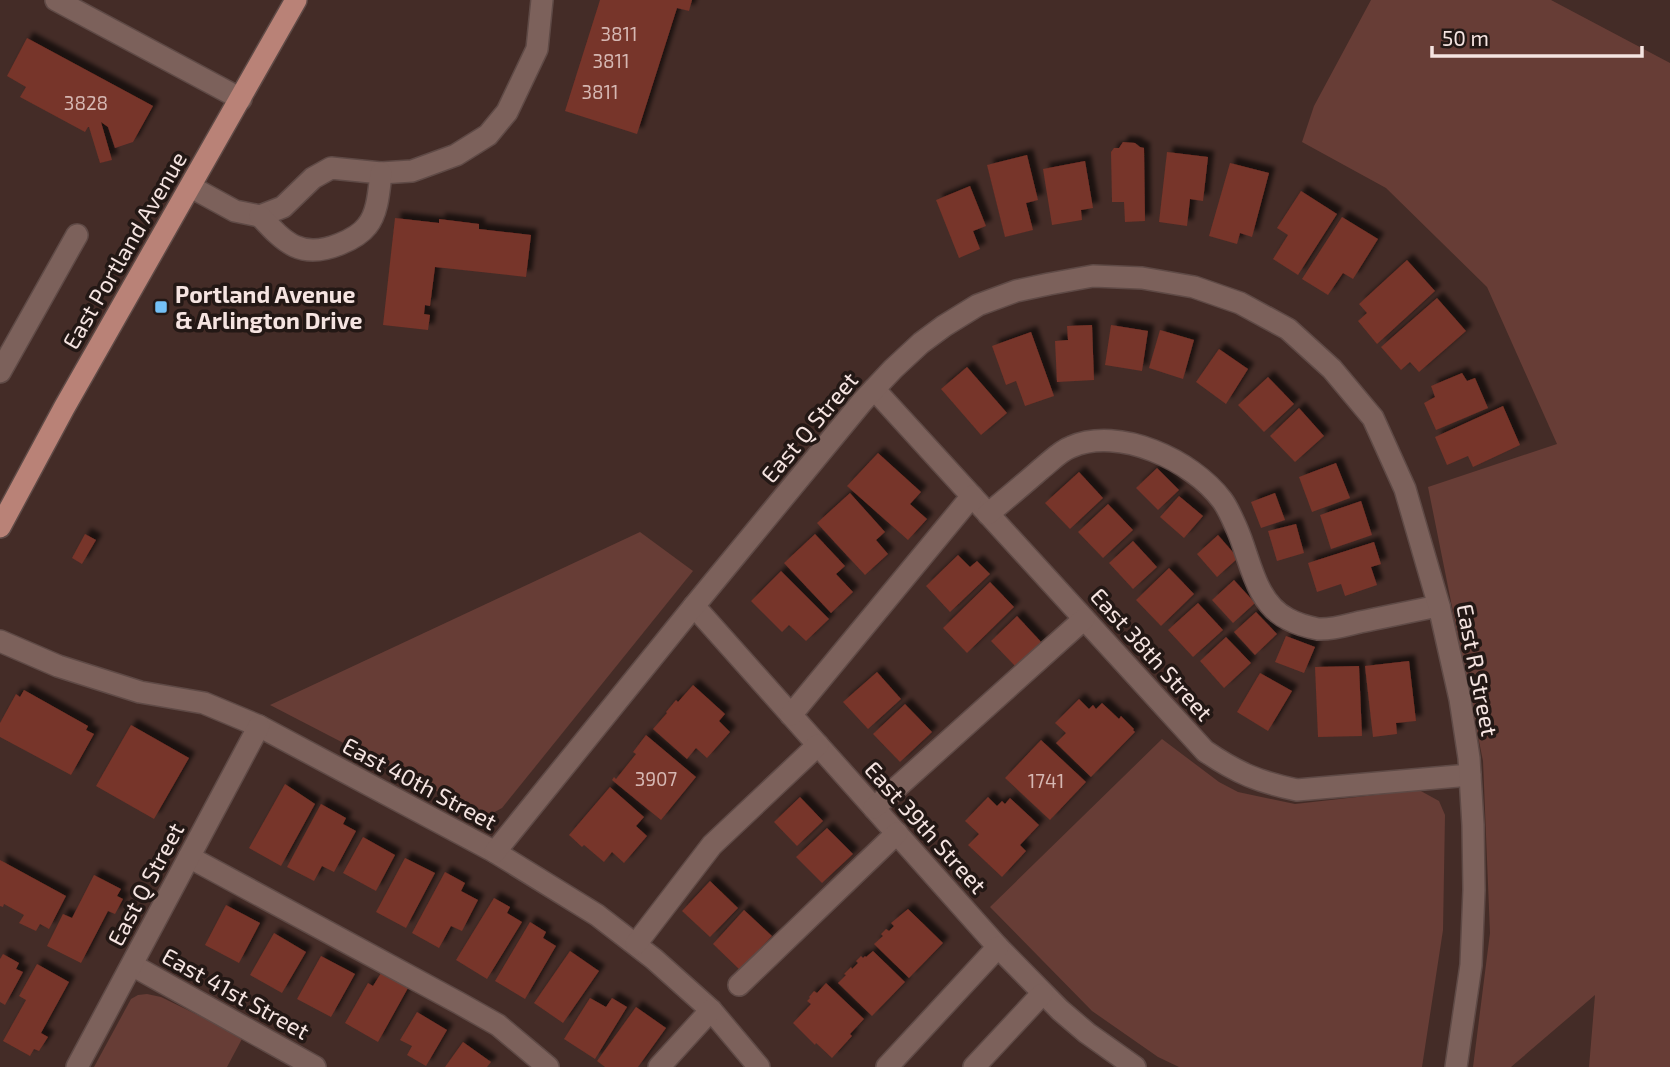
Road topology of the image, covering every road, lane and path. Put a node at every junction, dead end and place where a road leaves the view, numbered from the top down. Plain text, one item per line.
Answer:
1 (56, 0) edge
2 (296, 0) edge
3 (542, 0) edge
4 (241, 99) junction
5 (381, 173) junction
6 (191, 187) junction
7 (260, 216) junction
8 (77, 234) dead end
9 (1288, 329) joint
10 (0, 372) edge
11 (874, 389) junction
12 (972, 496) junction
13 (988, 514) junction
14 (0, 527) edge
15 (694, 606) junction
16 (1438, 606) junction
17 (1084, 619) junction
18 (0, 641) edge
19 (791, 715) junction
20 (259, 726) junction
21 (818, 745) junction
22 (1470, 775) junction
23 (874, 808) junction
24 (897, 834) junction
25 (495, 852) junction
26 (189, 857) junction
27 (636, 944) junction
28 (998, 947) junction
29 (132, 965) junction
30 (739, 985) dead end
31 (1042, 993) junction
32 (711, 1010) junction
33 (77, 1067) edge
34 (315, 1067) edge
35 (548, 1067) edge
36 (659, 1067) edge
37 (759, 1067) edge
38 (887, 1067) edge
39 (974, 1067) edge
40 (1135, 1067) edge
41 (1456, 1067) edge

1 - 4 street
2 - 4 main road, East Portland Avenue
3 - 5 street
4 - 6 main road, East Portland Avenue
5 - 7 street
5 - 7 street
6 - 7 street
6 - 14 main road, East Portland Avenue
8 - 10 street
9 - 11 street, East Q Street
9 - 16 street, East R Street
11 - 12 street, East 38th Street
11 - 15 street, East Q Street
12 - 13 street, East 38th Street
12 - 19 street
13 - 16 street
13 - 17 street, East 38th Street
15 - 19 street, East 39th Street
15 - 25 street, East Q Street
16 - 22 street, East R Street
17 - 22 street, East 38th Street
17 - 23 street
18 - 20 street, East 40th Street
19 - 21 street, East 39th Street
20 - 25 street, East 40th Street
20 - 26 street, East Q Street
21 - 23 street, East 39th Street
21 - 27 street
22 - 41 street, East R Street
23 - 24 street, East 39th Street
24 - 28 street, East 39th Street
24 - 30 street
25 - 27 street, East 40th Street
26 - 29 street, East Q Street
26 - 35 street
27 - 32 street, East 40th Street
28 - 31 street, East 39th Street
28 - 38 street
29 - 33 street, East Q Street
29 - 34 street, East 41st Street
31 - 39 street
31 - 40 street, East 39th Street
32 - 36 street
32 - 37 street, East 40th Street

